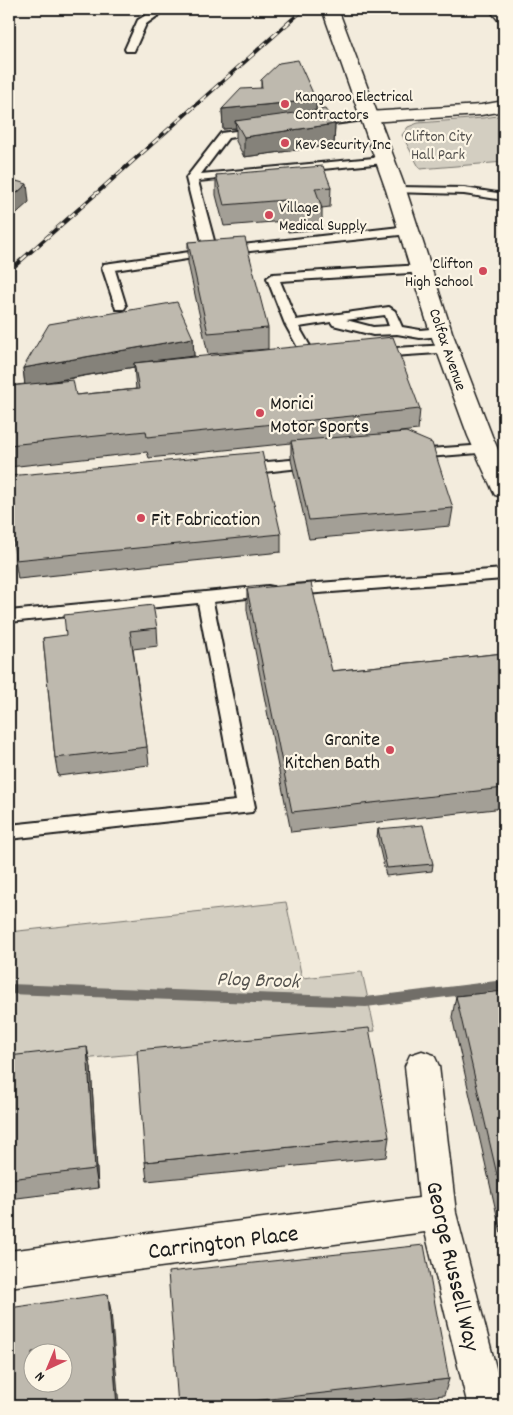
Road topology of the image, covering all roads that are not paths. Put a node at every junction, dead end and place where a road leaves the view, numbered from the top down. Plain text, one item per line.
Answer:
1 (162, 9) edge
2 (330, 9) edge
3 (497, 9) edge
4 (504, 16) edge
5 (130, 49) dead end
6 (504, 106) edge
7 (368, 117) junction
8 (301, 125) edge
9 (273, 129) edge
10 (384, 160) junction
11 (192, 178) junction
12 (396, 190) junction
13 (504, 197) edge
14 (410, 230) junction
15 (211, 252) junction
16 (422, 269) junction
17 (120, 306) dead end
18 (327, 319) junction
19 (291, 324) junction
20 (401, 330) junction
21 (445, 341) junction
22 (408, 352) junction
23 (360, 354) edge
24 (330, 356) edge
25 (486, 449) junction
26 (405, 455) edge
27 (326, 462) edge
28 (226, 470) edge
29 (504, 489) edge
30 (504, 574) edge
31 (204, 596) junction
32 (9, 616) edge
33 (9, 832) edge
34 (422, 1066) dead end
35 (438, 1213) junction
36 (9, 1269) edge
37 (487, 1406) edge

1 - 5 lane
2 - 7 street, Colfax Avenue
3 - 4 street
6 - 7 street
7 - 8 lane
7 - 10 street, Colfax Avenue
9 - 11 lane
10 - 11 lane
10 - 12 street, Colfax Avenue
11 - 15 lane
12 - 13 lane
12 - 14 street, Colfax Avenue
14 - 15 lane
14 - 16 street, Colfax Avenue
15 - 17 lane
16 - 19 lane
16 - 21 street, Colfax Avenue
18 - 19 lane
18 - 20 lane
18 - 20 lane
19 - 24 lane
20 - 21 lane
20 - 22 lane
21 - 22 lane
21 - 25 street, Colfax Avenue
22 - 23 lane
25 - 26 lane
25 - 29 street, Colfax Avenue
27 - 28 lane
30 - 31 lane
31 - 32 lane
31 - 33 lane
34 - 35 street, George Russell Way
35 - 36 street, Carrington Place
35 - 37 street, George Russell Way

